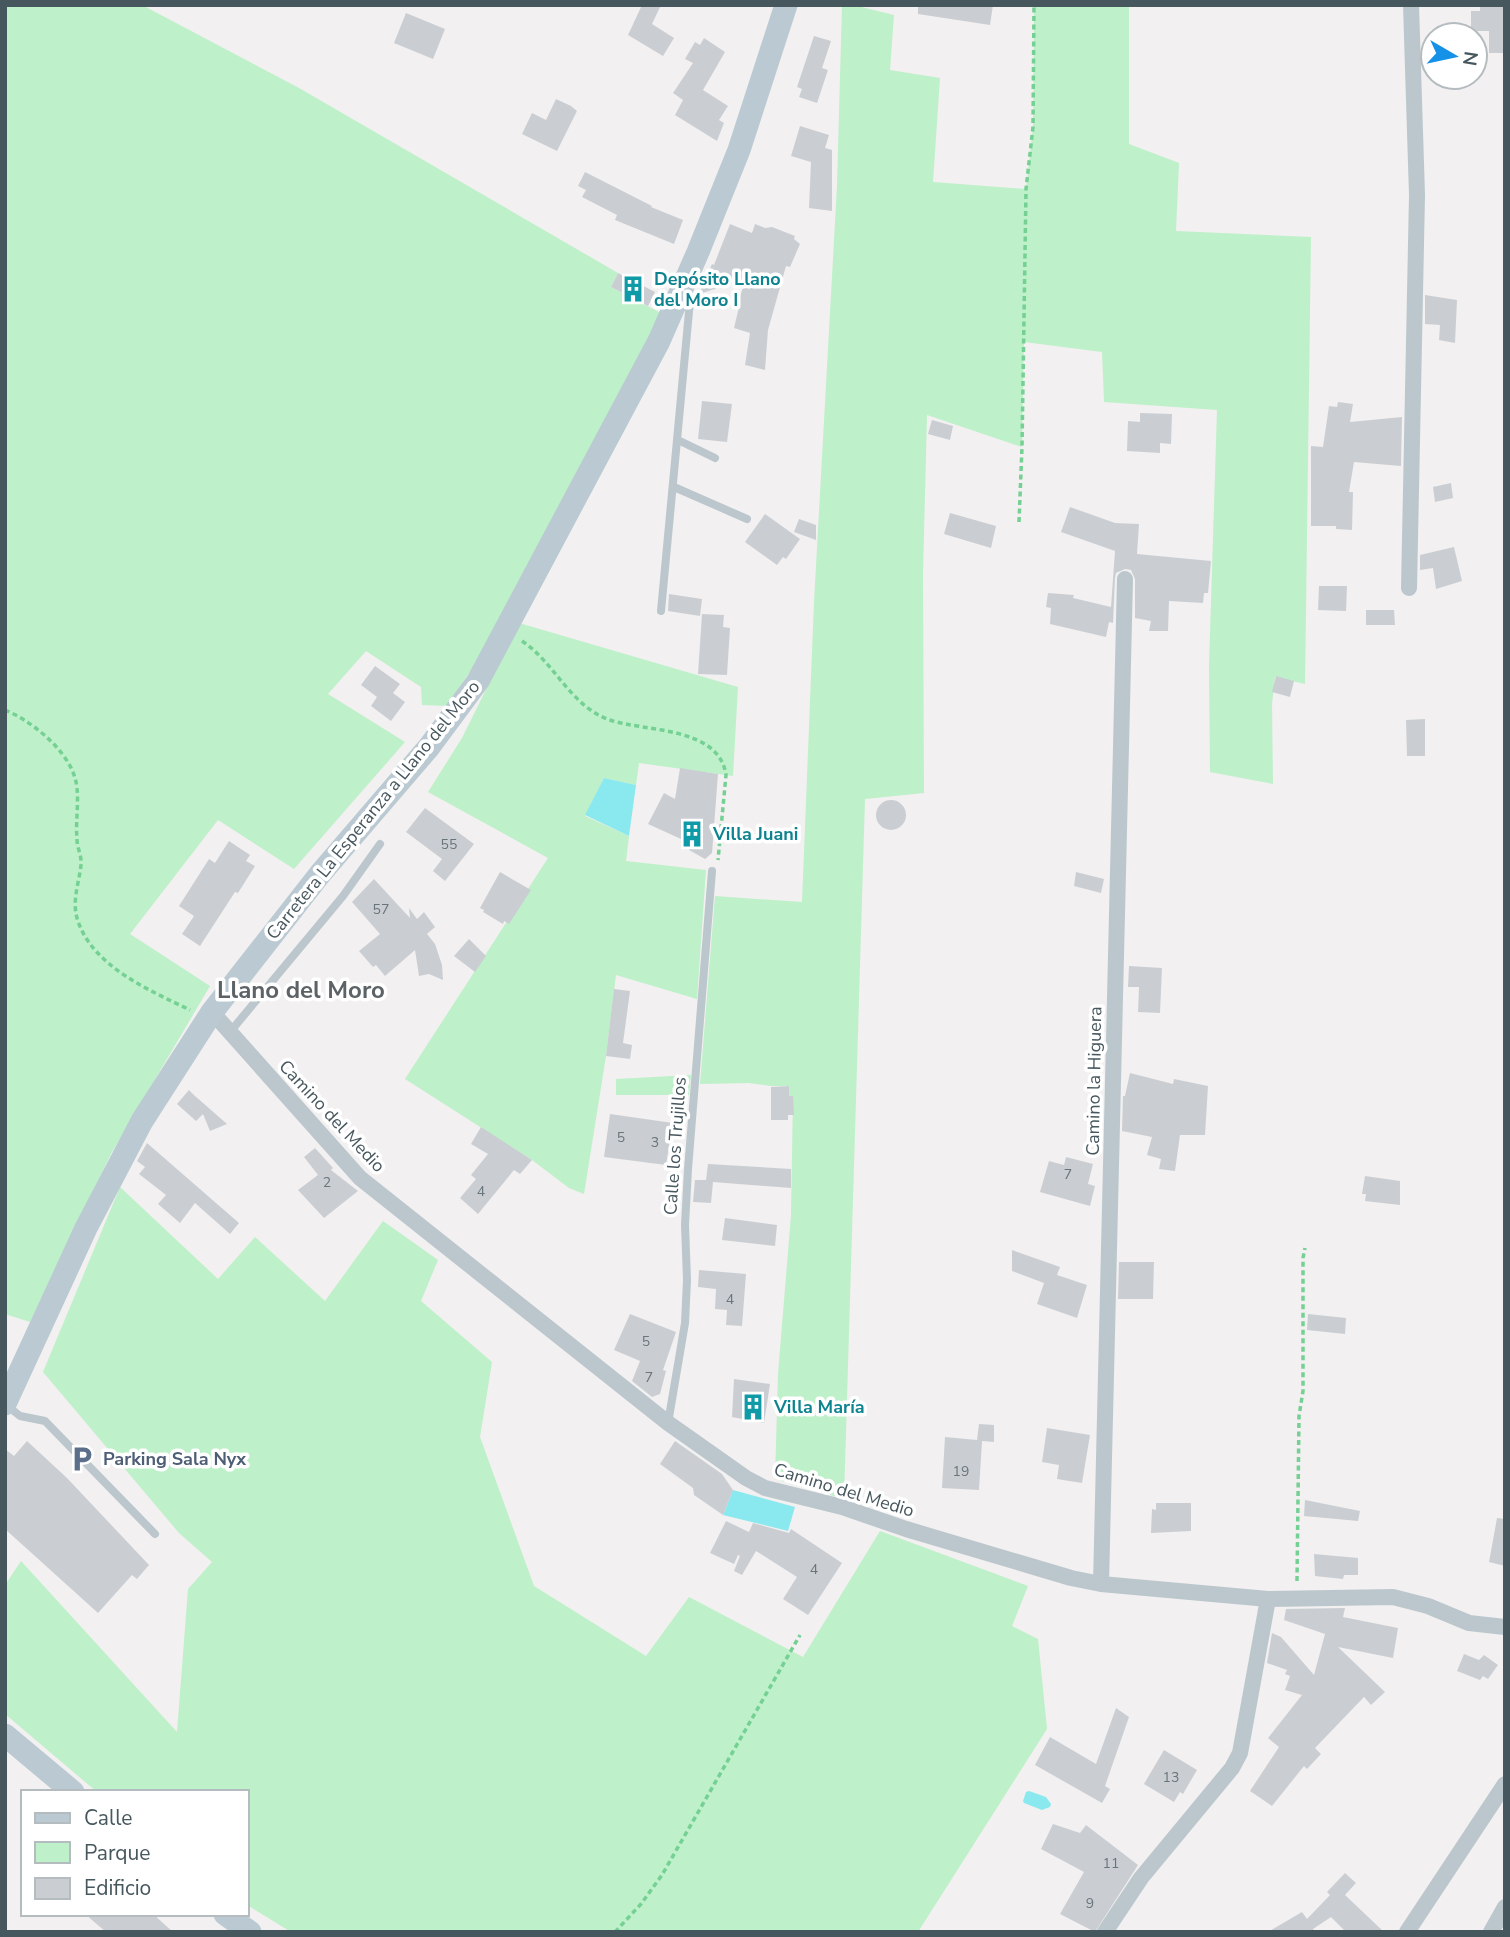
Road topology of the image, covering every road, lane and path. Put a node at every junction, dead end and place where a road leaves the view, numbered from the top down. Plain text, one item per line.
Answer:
1 (786, 5) edge
2 (1034, 5) edge
3 (1411, 5) edge
4 (685, 298) junction
5 (726, 303) dead end
6 (678, 440) junction
7 (715, 458) dead end
8 (674, 487) junction
9 (747, 519) dead end
10 (1019, 522) dead end
11 (1125, 579) dead end
12 (1409, 588) dead end
13 (662, 611) dead end
14 (505, 631) junction
15 (5, 710) edge
16 (720, 837) junction
17 (741, 839) dead end
18 (380, 844) dead end
19 (712, 871) joint
20 (210, 1015) junction
21 (230, 1032) junction
22 (1305, 1248) dead end
23 (5, 1404) edge
24 (668, 1423) junction
25 (155, 1534) dead end
26 (1101, 1584) junction
27 (1298, 1597) junction
28 (1268, 1599) junction
29 (1505, 1627) edge
30 (800, 1635) dead end
31 (5, 1735) edge
32 (1505, 1784) edge
33 (71, 1790) edge
34 (1505, 1907) edge
35 (615, 1932) edge
36 (1105, 1932) edge
37 (1407, 1932) edge
38 (1491, 1932) edge

1 - 4 main road, Carretera La Esperanza a Llano del Moro
2 - 10 path
3 - 12 street
4 - 5 lane
4 - 6 lane
4 - 14 main road, Carretera La Esperanza a Llano del Moro
6 - 7 lane
6 - 8 lane
8 - 9 lane
8 - 13 lane
11 - 26 street, Camino la Higuera
14 - 16 path
14 - 20 main road, Carretera La Esperanza a Llano del Moro
15 - 20 path
16 - 17 path
16 - 19 path
18 - 21 lane
19 - 24 lane, Calle los Trujillos
20 - 21 street, Camino del Medio
20 - 23 main road, Carretera La Esperanza a Llano del Moro
21 - 24 street, Camino del Medio
22 - 27 path
23 - 25 lane
24 - 26 street, Camino del Medio
26 - 28 street, Camino del Medio
27 - 28 street, Camino del Medio
27 - 29 street, Camino del Medio
28 - 36 street
30 - 35 path
31 - 33 main road
32 - 37 street
34 - 38 street

